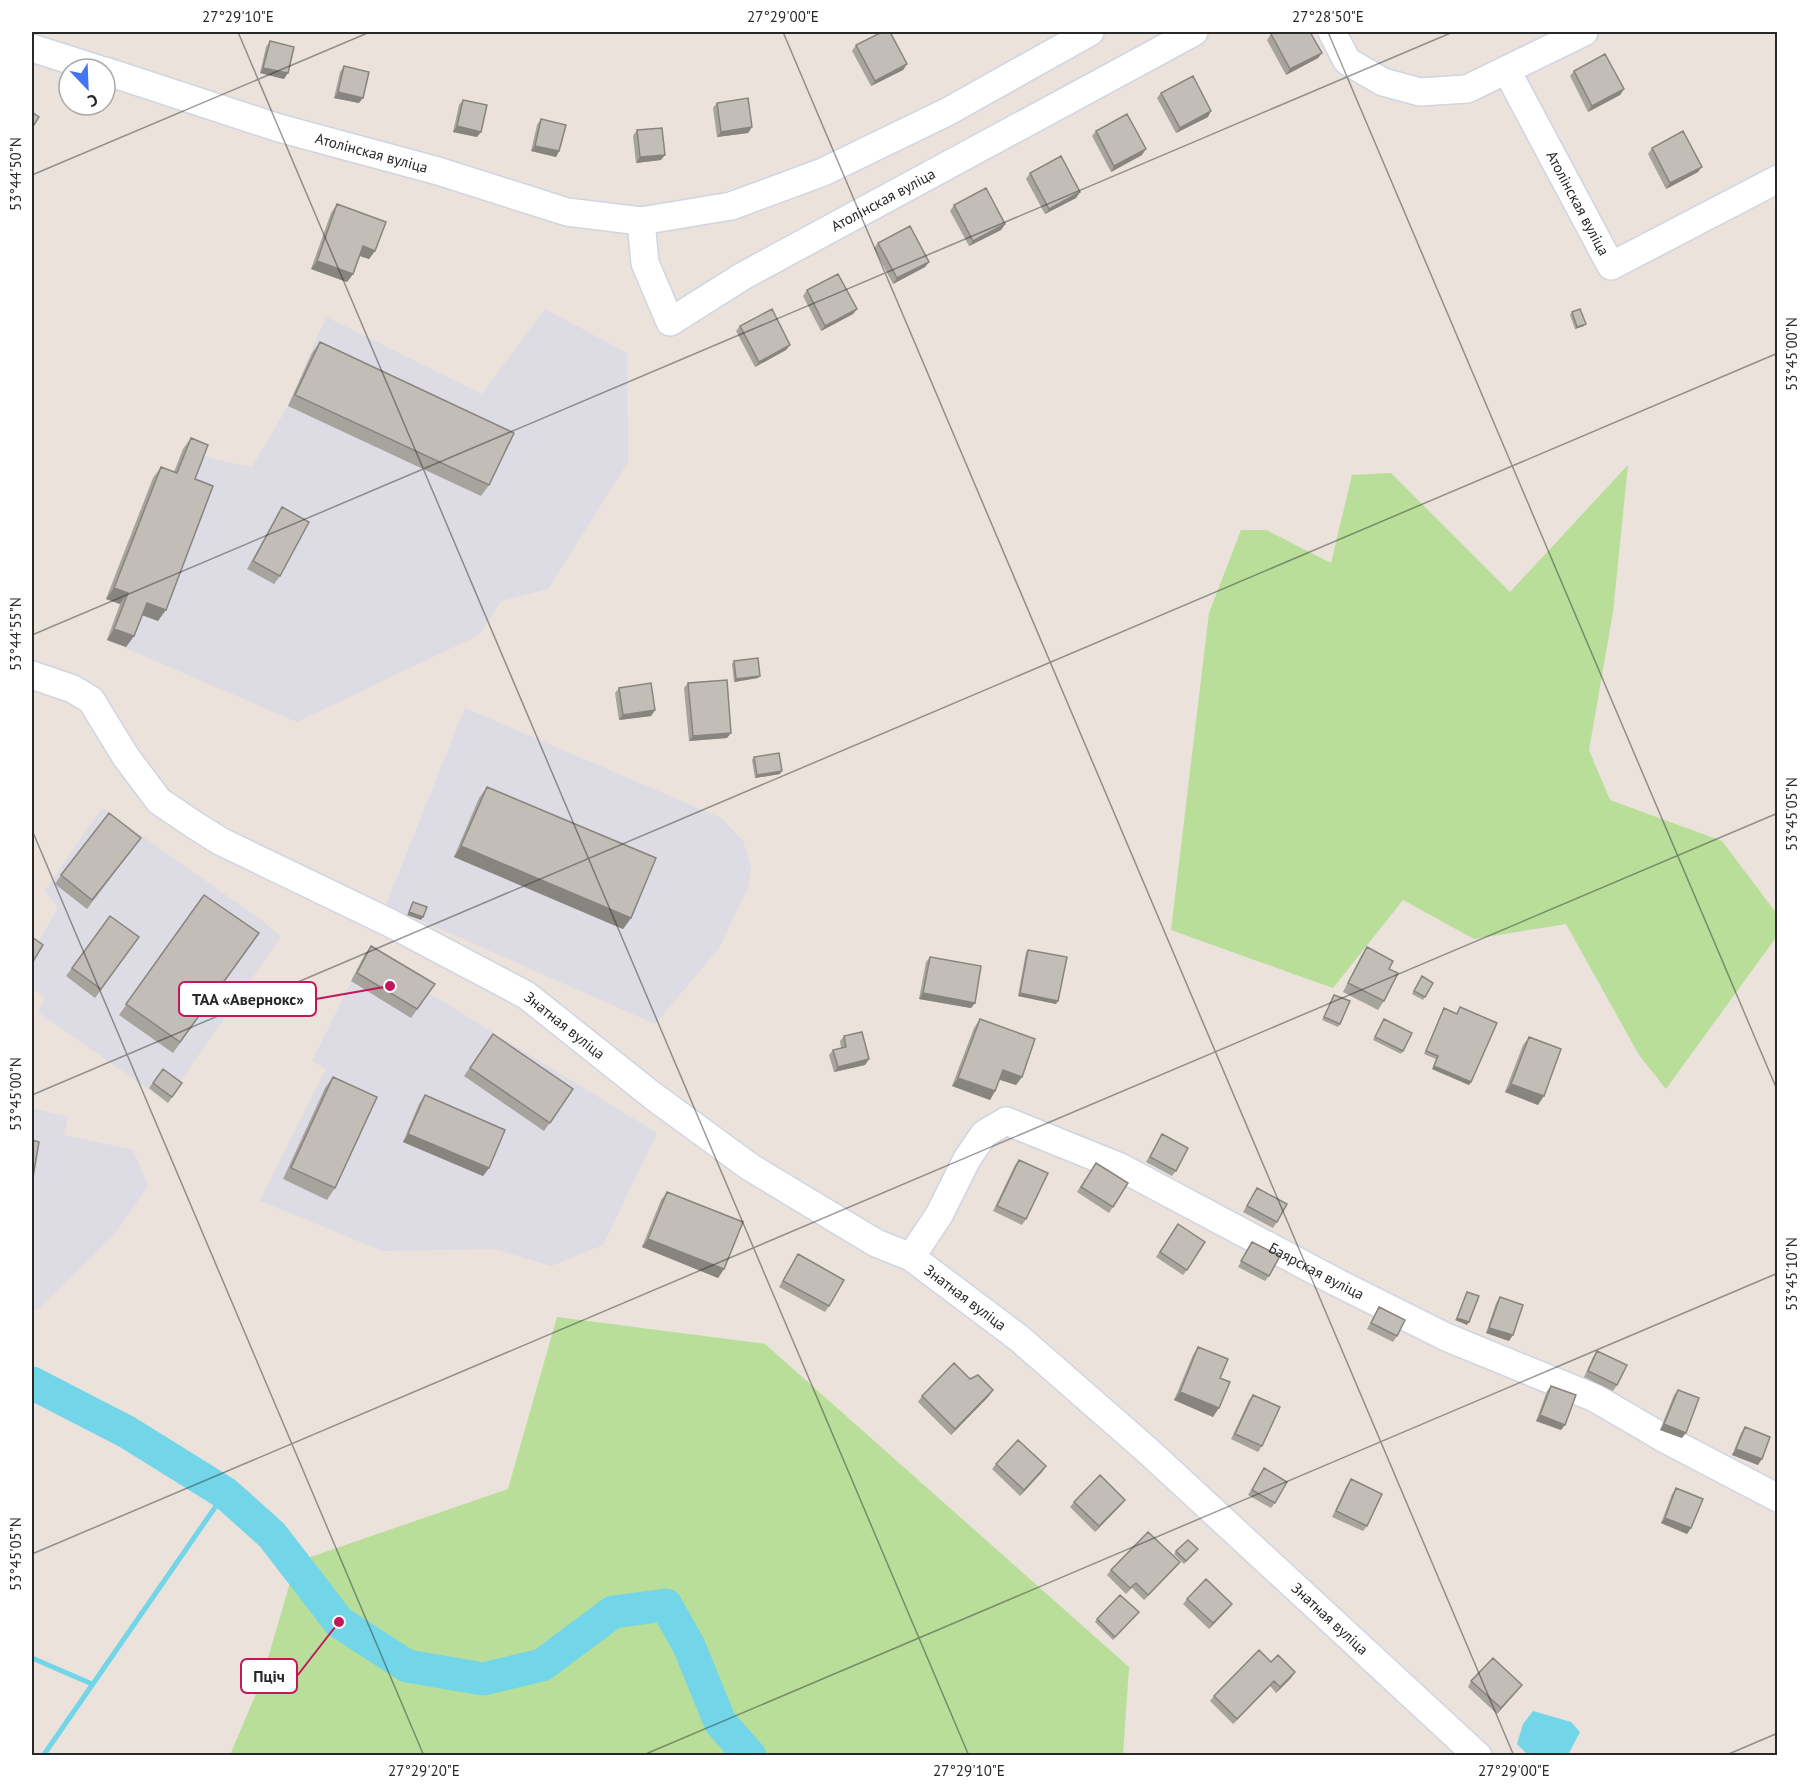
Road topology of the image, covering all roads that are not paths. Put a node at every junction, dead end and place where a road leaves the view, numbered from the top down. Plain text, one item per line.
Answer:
1 (1090, 32) edge
2 (1194, 32) edge
3 (1332, 32) edge
4 (1584, 32) edge
5 (32, 48) edge
6 (60, 57) edge
7 (1507, 71) junction
8 (117, 75) edge
9 (1778, 179) edge
10 (641, 221) junction
11 (32, 675) edge
12 (911, 1257) junction
13 (1778, 1498) edge
14 (1478, 1755) edge

1 - 10 street, Атолінская вуліца
2 - 10 street, Атолінская вуліца
3 - 7 street
4 - 7 street
5 - 6 street
7 - 9 street, Атолінская вуліца
8 - 10 street, Атолінская вуліца
11 - 12 street, Знатная вуліца
12 - 13 street, Баярская вуліца
12 - 14 street, Знатная вуліца

